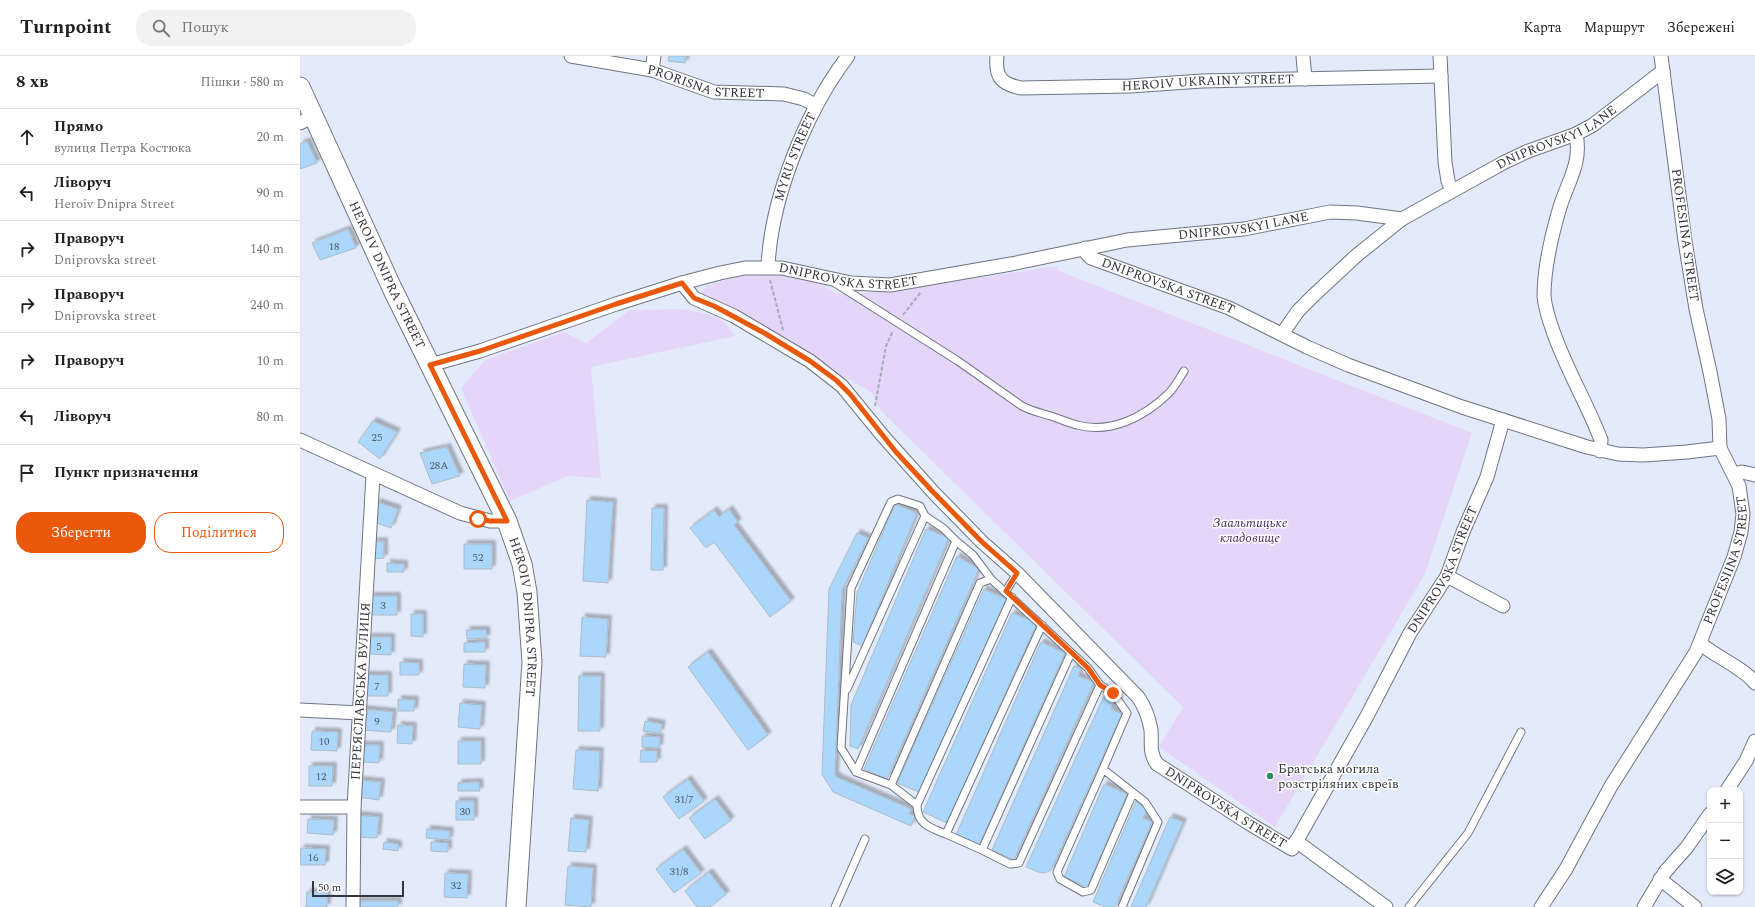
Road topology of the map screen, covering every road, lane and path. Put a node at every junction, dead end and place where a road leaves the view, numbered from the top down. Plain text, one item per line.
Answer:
1 (571, 56) edge
2 (654, 56) edge
3 (848, 56) edge
4 (997, 56) edge
5 (1303, 56) edge
6 (1440, 56) edge
7 (1661, 56) edge
8 (652, 70) junction
9 (1663, 71) junction
10 (1441, 76) junction
11 (1305, 79) junction
12 (300, 87) edge
13 (815, 105) junction
14 (307, 120) edge
15 (1576, 134) junction
16 (1452, 191) junction
17 (1402, 219) junction
18 (1085, 248) junction
19 (768, 267) junction
20 (825, 277) junction
21 (934, 278) junction
22 (682, 283) junction
23 (897, 323) junction
24 (1282, 334) junction
25 (788, 348) junction
26 (430, 365) junction
27 (1184, 372) dead end
28 (1503, 420) junction
29 (872, 423) junction
30 (300, 440) edge
31 (1720, 448) junction
32 (1600, 451) junction
33 (1735, 474) junction
34 (373, 475) junction
35 (1755, 475) edge
36 (925, 516) junction
37 (507, 521) junction
38 (956, 541) junction
39 (1017, 573) junction
40 (1447, 576) junction
41 (991, 579) junction
42 (1006, 591) junction
43 (1012, 597) junction
44 (1503, 606) dead end
45 (1042, 625) junction
46 (1701, 644) junction
47 (1071, 653) junction
48 (1755, 683) edge
49 (1100, 685) junction
50 (845, 693) junction
51 (300, 710) edge
52 (360, 713) junction
53 (1521, 732) dead end
54 (1755, 741) edge
55 (1103, 769) junction
56 (856, 772) junction
57 (891, 785) junction
58 (1729, 787) edge
59 (1132, 793) junction
60 (917, 805) junction
61 (300, 807) edge
62 (354, 807) junction
63 (1707, 818) edge
64 (946, 834) junction
65 (865, 838) dead end
66 (1296, 841) junction
67 (982, 850) junction
68 (1660, 879) junction
69 (353, 907) edge
70 (516, 907) edge
71 (835, 907) edge
72 (1122, 907) edge
73 (1386, 907) edge
74 (1409, 907) edge
75 (1542, 907) edge
76 (1644, 907) edge
77 (1695, 907) edge

1 - 8 street, PRORISNA STREET
2 - 8 street
3 - 13 street, MYRU STREET
4 - 11 street, HEROIV UKRAINY STREET
5 - 11 street
6 - 10 street
7 - 9 street, PROFESIINA STREET
8 - 13 street, PRORISNA STREET
9 - 15 street, DNIPROVSKYI LANE
9 - 31 street, PROFESIINA STREET
10 - 11 street, HEROIV UKRAINY STREET
10 - 16 street
12 - 14 main road, HEROIV DNIPRA STREET
13 - 19 street, MYRU STREET
14 - 26 main road, HEROIV DNIPRA STREET
15 - 16 street, DNIPROVSKYI LANE
15 - 32 street
16 - 17 street, DNIPROVSKYI LANE
17 - 18 street, DNIPROVSKYI LANE
17 - 24 street, DNIPROVSKYI LANE
18 - 21 street, DNIPROVSKA STREET
18 - 24 street, DNIPROVSKA STREET
19 - 20 street, DNIPROVSKA STREET
19 - 22 street, DNIPROVSKA STREET
19 - 25 path
20 - 21 street, DNIPROVSKA STREET
20 - 23 lane
21 - 23 path
22 - 25 street, DNIPROVSKA STREET
22 - 26 street, DNIPROVSKA STREET
23 - 27 lane
23 - 29 path
24 - 28 street, DNIPROVSKA STREET
25 - 29 street, DNIPROVSKA STREET
26 - 37 main road, HEROIV DNIPRA STREET
28 - 32 street, DNIPROVSKA STREET
28 - 40 street, DNIPROVSKA STREET
29 - 39 street, DNIPROVSKA STREET
30 - 34 street
31 - 32 street, DNIPROVSKA STREET
31 - 33 street, PROFESIINA STREET
33 - 35 street
33 - 46 street, PROFESIINA STREET
34 - 37 street
34 - 52 street, ПЕРЕЯСЛАВСЬКА ВУЛИЦЯ
36 - 38 lane
36 - 50 lane
36 - 50 lane
37 - 70 main road, HEROIV DNIPRA STREET
38 - 41 lane
38 - 56 lane
39 - 42 lane
39 - 66 street, DNIPROVSKA STREET
40 - 44 street
40 - 66 street, DNIPROVSKA STREET
41 - 42 lane
41 - 57 lane
42 - 43 lane
43 - 45 lane
43 - 60 lane
45 - 47 lane
45 - 64 lane
46 - 48 street
46 - 75 street, PROFESIINA STREET
47 - 49 lane
47 - 67 lane
49 - 55 lane
49 - 67 lane
50 - 56 lane
51 - 52 street
52 - 62 street, ПЕРЕЯСЛАВСЬКА ВУЛИЦЯ
53 - 74 lane
54 - 58 street
55 - 59 lane
55 - 59 lane
56 - 57 lane
57 - 60 lane
59 - 72 lane
60 - 64 lane
61 - 62 street
62 - 69 street, ПЕРЕЯСЛАВСЬКА ВУЛИЦЯ
63 - 68 street
64 - 67 lane
65 - 71 lane
66 - 73 street
68 - 76 street
68 - 77 street

